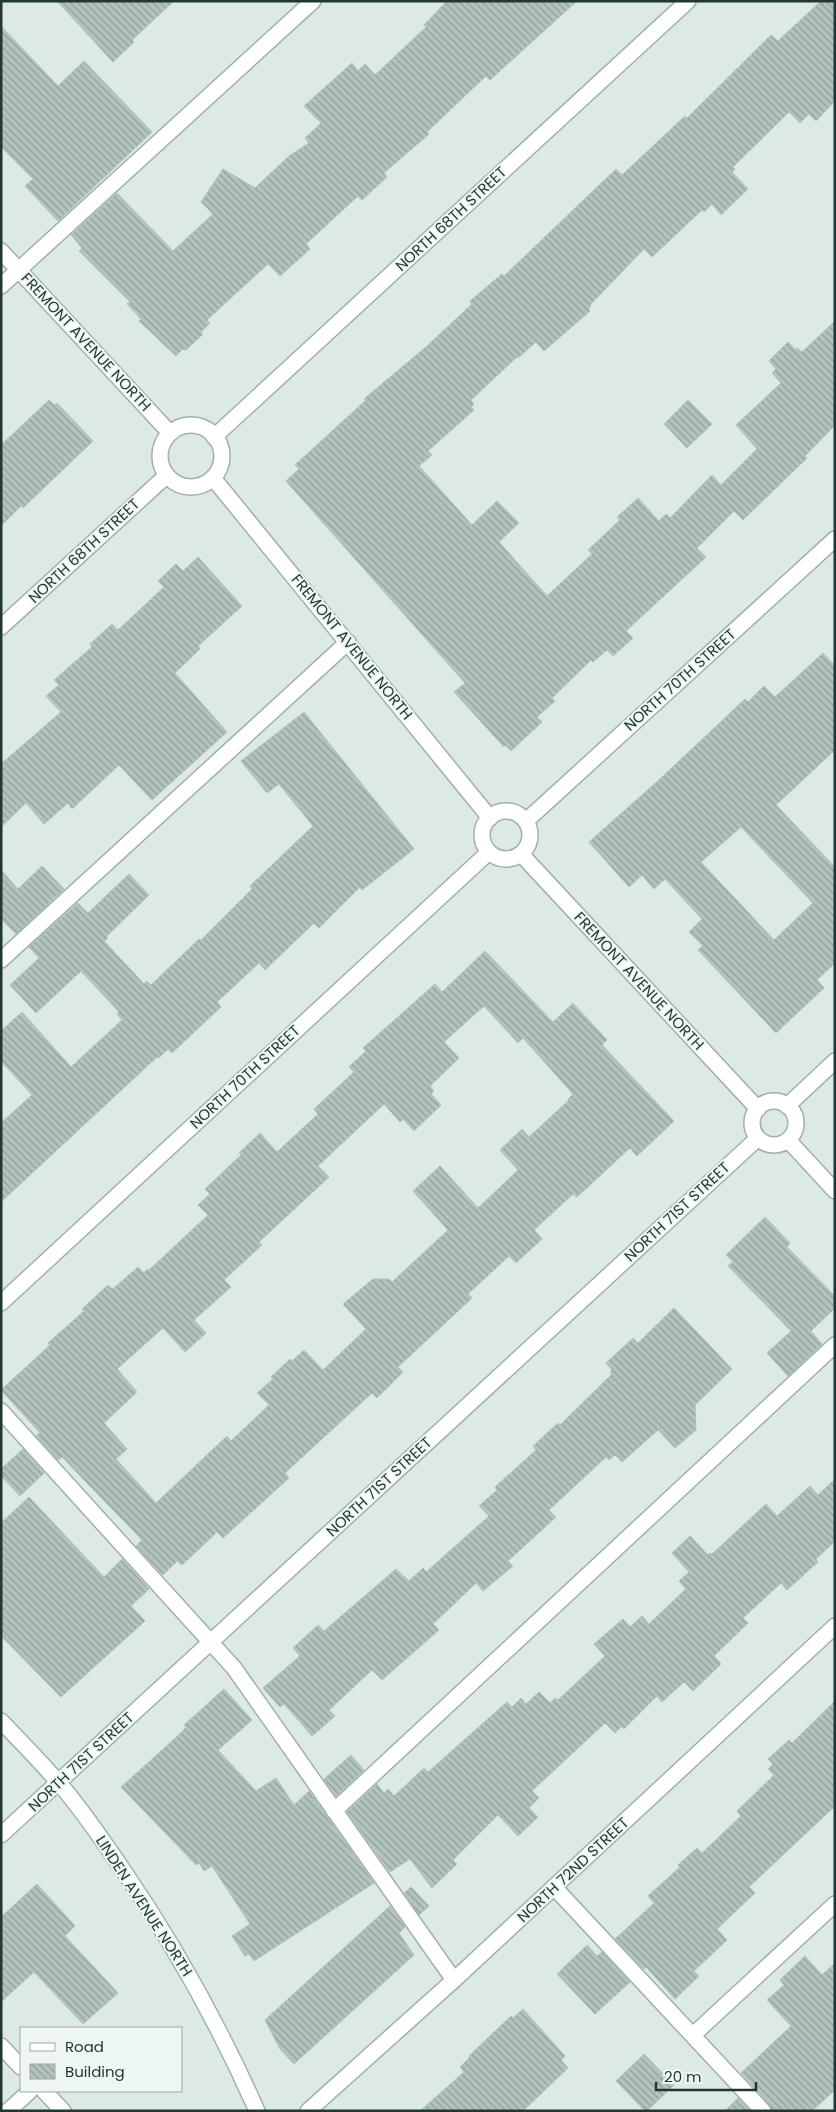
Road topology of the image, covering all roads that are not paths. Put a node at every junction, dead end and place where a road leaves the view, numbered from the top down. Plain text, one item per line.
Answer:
1 (313, 1) edge
2 (688, 1) edge
3 (1, 251) edge
4 (19, 270) junction
5 (1, 286) edge
6 (170, 433) junction
7 (214, 437) junction
8 (166, 476) junction
9 (213, 478) junction
10 (835, 538) edge
11 (1, 627) edge
12 (348, 642) junction
13 (490, 818) junction
14 (526, 821) junction
15 (489, 852) junction
16 (521, 854) junction
17 (1, 960) edge
18 (835, 1061) edge
19 (787, 1106) junction
20 (758, 1109) junction
21 (757, 1139) junction
22 (788, 1140) junction
23 (835, 1191) edge
24 (1, 1303) edge
25 (835, 1345) edge
26 (1, 1411) edge
27 (835, 1626) edge
28 (211, 1642) junction
29 (1, 1721) edge
30 (59, 1782) junction
31 (334, 1811) junction
32 (1, 1835) edge
33 (554, 1887) junction
34 (835, 1904) edge
35 (454, 1980) junction
36 (693, 2035) junction
37 (1, 2046) edge
38 (20, 2066) edge
39 (29, 2092) edge
40 (45, 2092) edge
41 (8, 2111) edge
42 (63, 2111) edge
43 (257, 2111) edge
44 (308, 2111) edge
45 (763, 2111) edge

1 - 4 street
2 - 7 street, NORTH 68TH STREET
3 - 4 street, FREMONT AVENUE NORTH
4 - 5 street
4 - 6 street, FREMONT AVENUE NORTH
6 - 7 street
6 - 8 street
7 - 9 street
8 - 9 street
8 - 11 street, NORTH 68TH STREET
9 - 12 street, FREMONT AVENUE NORTH
10 - 14 street, NORTH 70TH STREET
12 - 13 street, FREMONT AVENUE NORTH
12 - 17 street
13 - 14 street
13 - 15 street
14 - 16 street
15 - 16 street
15 - 24 street, NORTH 70TH STREET
16 - 20 street, FREMONT AVENUE NORTH
18 - 19 street
19 - 20 street
19 - 22 street
20 - 21 street
21 - 22 street
21 - 28 street, NORTH 71ST STREET
22 - 23 street
25 - 31 street
26 - 28 street
27 - 33 street, NORTH 72ND STREET
28 - 30 street, NORTH 71ST STREET
28 - 31 street
29 - 30 street, LINDEN AVENUE NORTH
30 - 32 street, NORTH 71ST STREET
30 - 43 street, LINDEN AVENUE NORTH
31 - 35 street
33 - 35 street, NORTH 72ND STREET
33 - 36 street
34 - 36 street
35 - 44 street, NORTH 72ND STREET
36 - 45 street
37 - 38 street
39 - 41 street
40 - 42 street

